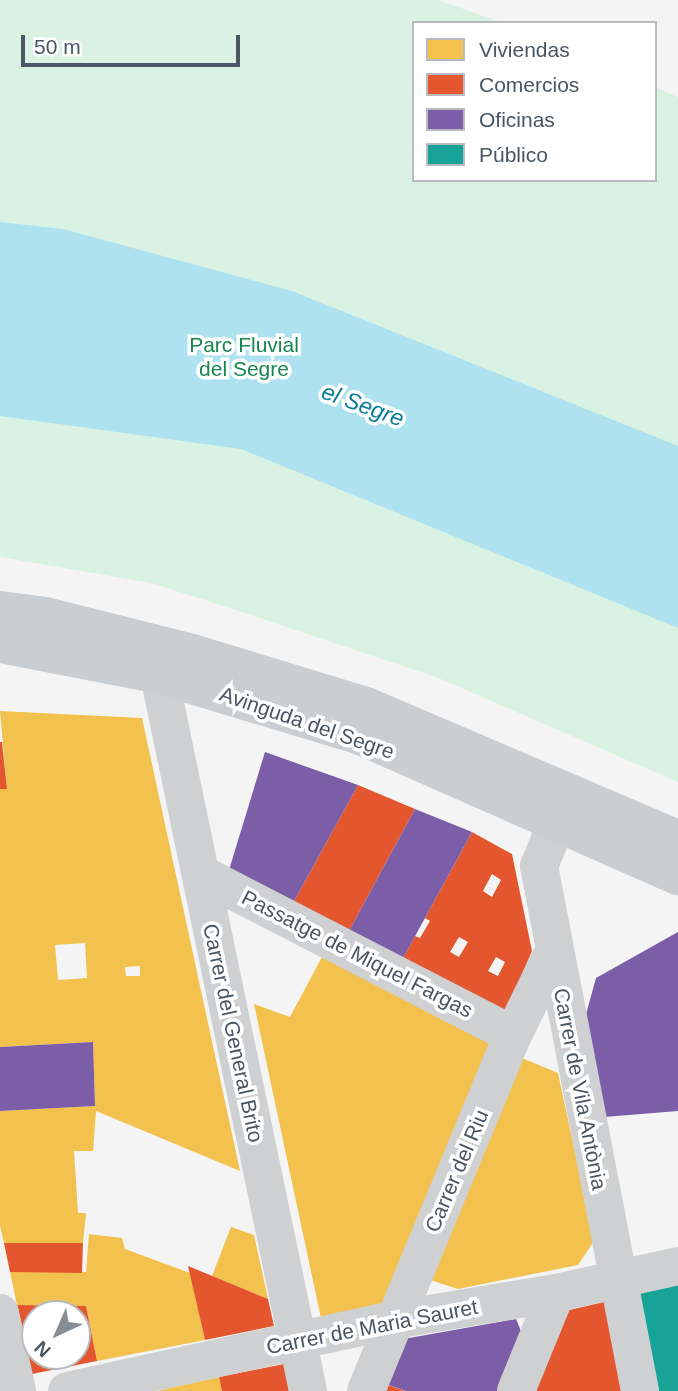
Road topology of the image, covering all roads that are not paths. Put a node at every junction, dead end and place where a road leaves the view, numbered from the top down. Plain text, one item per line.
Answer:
1 (0, 610) edge
2 (0, 643) edge
3 (159, 674) junction
4 (563, 806) junction
5 (678, 839) edge
6 (201, 874) junction
7 (678, 876) edge
8 (553, 953) junction
9 (513, 1035) junction
10 (678, 1266) edge
11 (617, 1278) junction
12 (556, 1293) junction
13 (0, 1313) edge
14 (394, 1320) junction
15 (298, 1341) junction
16 (17, 1391) edge
17 (67, 1391) edge
18 (309, 1391) edge
19 (366, 1391) edge
20 (516, 1391) edge
21 (640, 1391) edge

1 - 4 main road, Avinguda del Segre
2 - 3 main road, Avinguda del Segre
3 - 4 main road, Avinguda del Segre
3 - 6 street, Carrer del General Brito
4 - 5 main road, Avinguda del Segre
4 - 7 main road, Avinguda del Segre
4 - 8 street, Carrer de Vila Antònia
6 - 9 street, Passatge de Miquel Fargas
6 - 15 street, Carrer del General Brito
8 - 9 street, Carrer del Riu
8 - 11 street, Carrer de Vila Antònia
9 - 14 street, Carrer del Riu
10 - 11 street, Carrer de Maria Sauret
11 - 12 street, Carrer de Maria Sauret
11 - 21 street, Carrer de Vila Antònia
12 - 14 street, Carrer de Maria Sauret
12 - 20 street
13 - 16 street
14 - 15 street, Carrer de Maria Sauret
14 - 19 street, Carrer del Riu
15 - 17 street, Carrer de Maria Sauret
15 - 18 street, Carrer del General Brito

